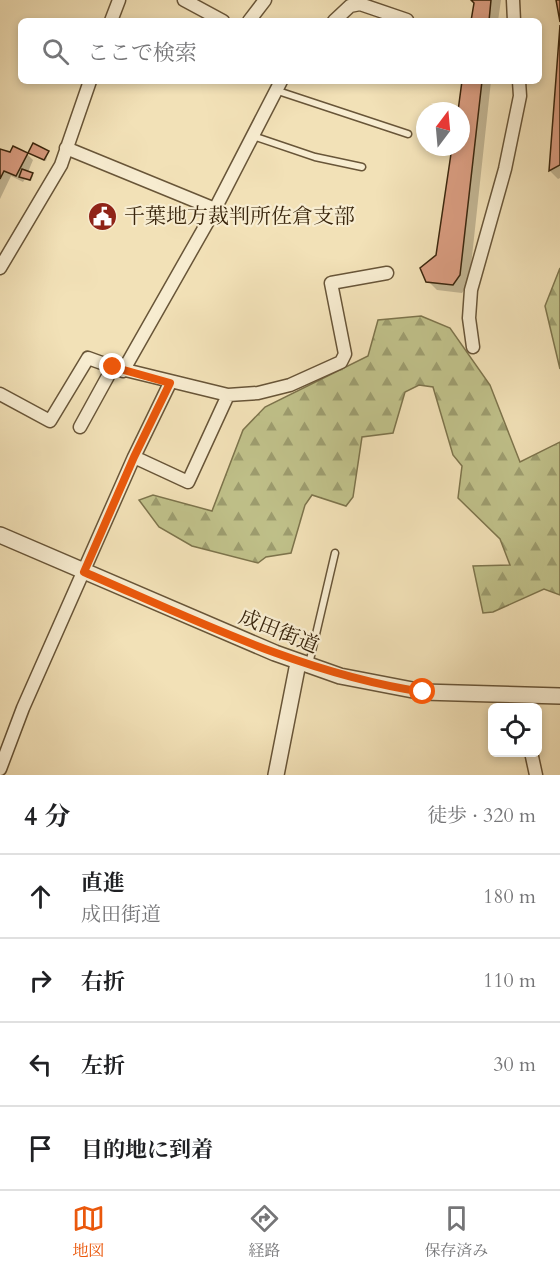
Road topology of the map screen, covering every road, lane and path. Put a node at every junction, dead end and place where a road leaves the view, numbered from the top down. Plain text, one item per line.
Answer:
1 (119, 0) edge
2 (184, 0) edge
3 (265, 0) edge
4 (513, 0) edge
5 (112, 18) edge
6 (217, 18) edge
7 (251, 18) edge
8 (337, 18) edge
9 (401, 18) edge
10 (514, 18) edge
11 (89, 84) edge
12 (519, 84) edge
13 (278, 86) edge
14 (408, 134) dead end
15 (253, 136) junction
16 (66, 148) junction
17 (362, 167) dead end
18 (215, 209) junction
19 (0, 268) edge
20 (387, 273) dead end
21 (473, 347) dead end
22 (118, 369) junction
23 (170, 383) junction
24 (0, 394) edge
25 (228, 395) junction
26 (80, 427) dead end
27 (134, 457) junction
28 (0, 535) edge
29 (335, 553) dead end
30 (84, 572) junction
31 (303, 664) junction
32 (560, 696) edge
33 (519, 702) edge
34 (532, 757) edge
35 (0, 769) edge
36 (276, 775) edge
37 (536, 775) edge

1 - 5 street
2 - 6 street
3 - 7 street
4 - 10 street
8 - 9 street
11 - 16 street
12 - 21 street
13 - 14 lane
13 - 15 street
15 - 17 lane
15 - 18 street
16 - 18 street
16 - 19 street
18 - 22 street
20 - 25 street
22 - 23 street
22 - 24 street
22 - 26 street
23 - 25 street
23 - 27 street
25 - 27 street
27 - 30 street
28 - 30 street, 成田街道
29 - 31 lane
30 - 31 street, 成田街道
30 - 35 street
31 - 33 street, 成田街道
31 - 36 street
32 - 33 street, 成田街道
34 - 37 street

